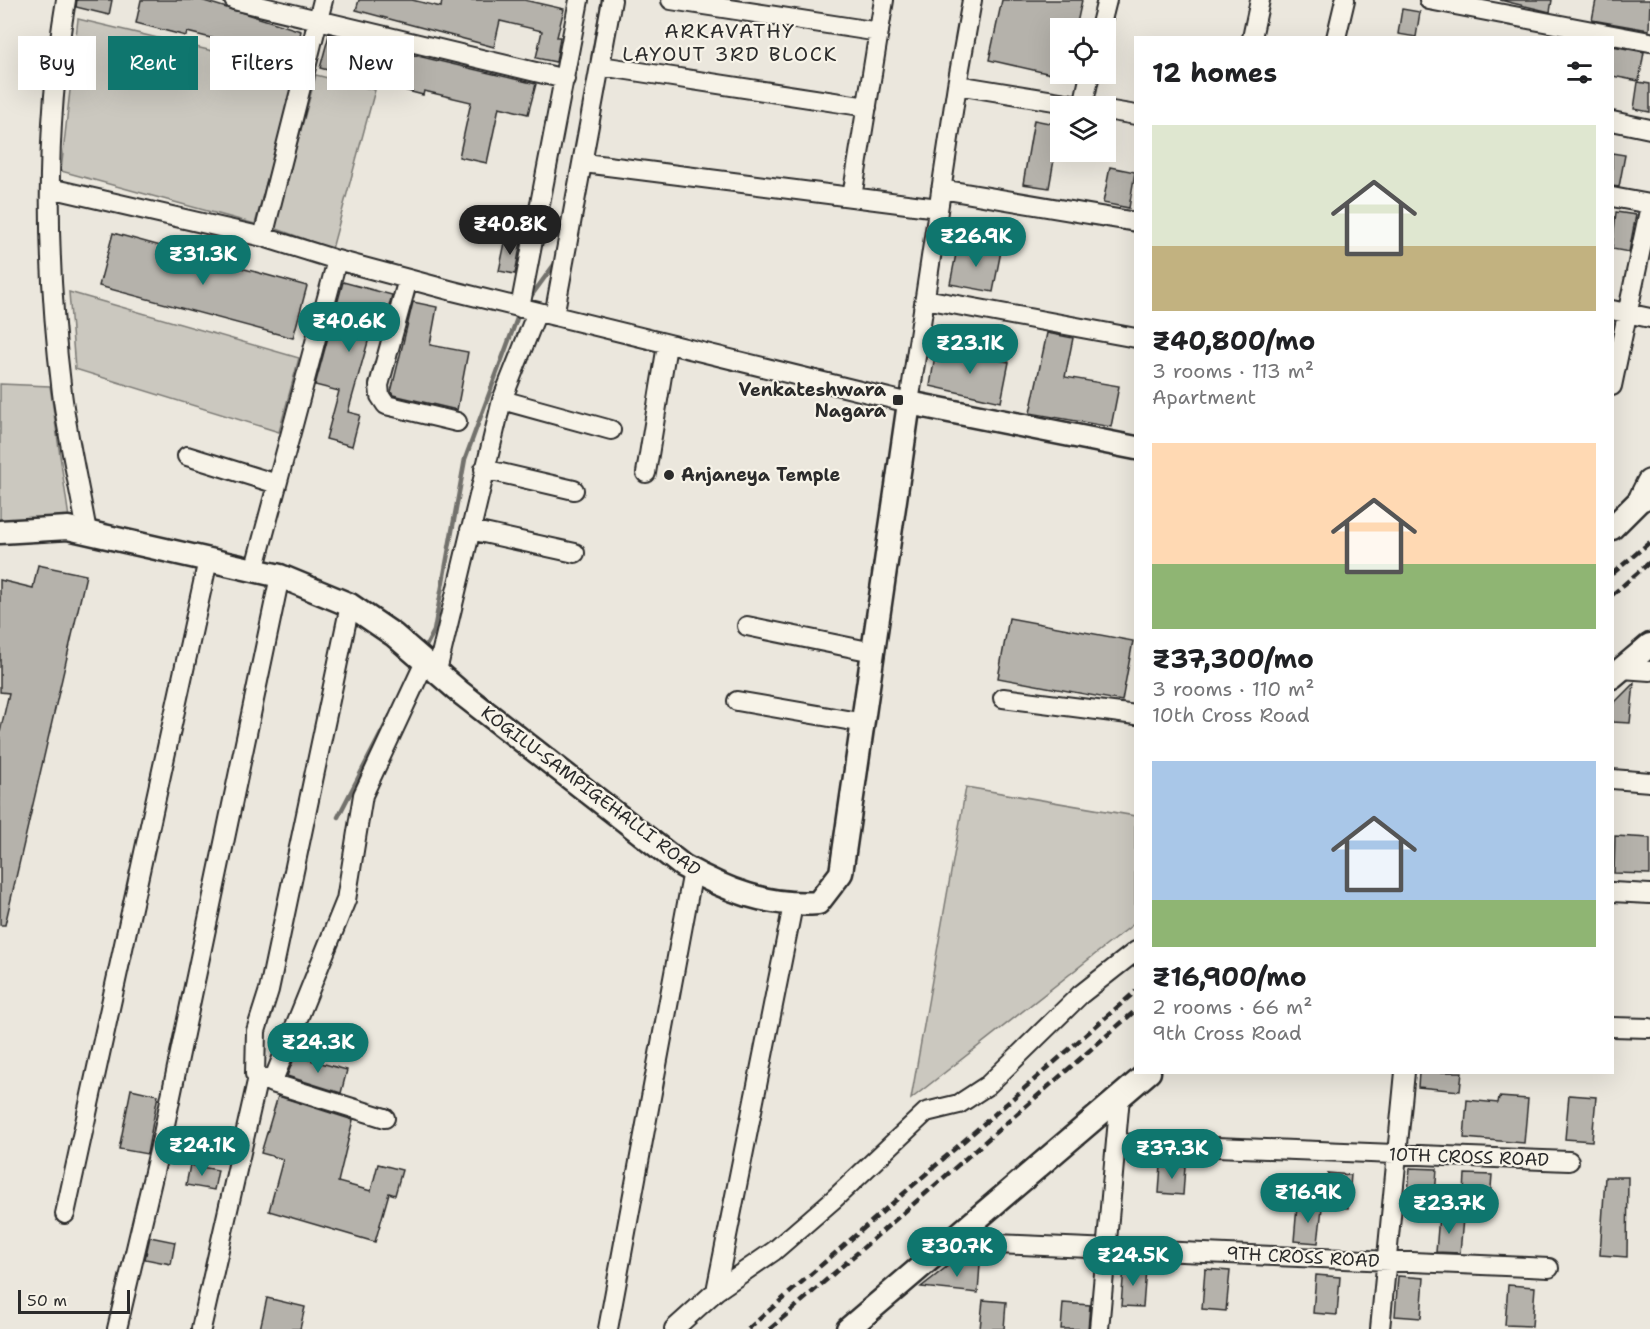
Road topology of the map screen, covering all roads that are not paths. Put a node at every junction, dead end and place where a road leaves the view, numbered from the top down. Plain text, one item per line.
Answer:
1 (66, 0) edge
2 (234, 0) edge
3 (323, 0) edge
4 (612, 0) edge
5 (671, 0) edge
6 (884, 0) edge
7 (972, 0) edge
8 (1107, 0) edge
9 (1260, 0) edge
10 (1345, 0) edge
11 (1429, 0) edge
12 (575, 1) edge
13 (1102, 18) edge
14 (318, 19) junction
15 (879, 32) junction
16 (1252, 36) edge
17 (1336, 36) edge
18 (1650, 42) edge
19 (601, 66) junction
20 (565, 79) junction
21 (957, 85) junction
22 (1050, 100) edge
23 (867, 107) junction
24 (1116, 112) edge
25 (1134, 115) edge
26 (1614, 121) edge
27 (1650, 129) edge
28 (584, 163) junction
29 (50, 188) junction
30 (941, 189) junction
31 (852, 197) junction
32 (1614, 197) edge
33 (1650, 205) edge
34 (938, 208) junction
35 (1134, 222) edge
36 (263, 237) junction
37 (337, 260) junction
38 (408, 279) junction
39 (925, 299) junction
40 (532, 311) junction
41 (1620, 311) edge
42 (1650, 318) edge
43 (1134, 338) edge
44 (667, 345) junction
45 (1614, 367) edge
46 (502, 400) junction
47 (909, 403) junction
48 (456, 422) dead end
49 (611, 430) dead end
50 (1134, 448) edge
51 (187, 456) dead end
52 (484, 469) junction
53 (645, 473) dead end
54 (277, 484) junction
55 (574, 490) dead end
56 (1648, 492) edge
57 (1614, 526) edge
58 (470, 530) junction
59 (0, 532) edge
60 (87, 532) junction
61 (575, 553) dead end
62 (208, 560) junction
63 (255, 570) junction
64 (280, 576) junction
65 (350, 605) junction
66 (747, 626) dead end
67 (1650, 645) edge
68 (873, 652) junction
69 (425, 662) junction
70 (1650, 671) edge
71 (1617, 673) edge
72 (1003, 698) dead end
73 (737, 701) dead end
74 (1134, 715) edge
75 (864, 723) junction
76 (1614, 779) edge
77 (1650, 782) edge
78 (693, 871) junction
79 (1614, 892) edge
80 (1650, 894) edge
81 (793, 905) junction
82 (1134, 953) edge
83 (1614, 1027) edge
84 (1650, 1028) edge
85 (1147, 1074) edge
86 (1405, 1074) edge
87 (265, 1080) junction
88 (1120, 1097) junction
89 (385, 1118) dead end
90 (1116, 1143) junction
91 (1397, 1154) junction
92 (1569, 1161) dead end
93 (65, 1214) dead end
94 (950, 1242) junction
95 (1106, 1249) junction
96 (1386, 1261) junction
97 (1549, 1268) dead end
98 (716, 1291) junction
99 (117, 1329) edge
100 (201, 1329) edge
101 (608, 1329) edge
102 (674, 1329) edge
103 (848, 1329) edge
104 (1099, 1329) edge
105 (1380, 1329) edge

1 - 29 street
2 - 14 street
3 - 14 street
4 - 19 street
5 - 15 street
6 - 15 street
7 - 21 street
8 - 13 street
9 - 16 street
10 - 17 street
11 - 18 street
12 - 20 street
14 - 20 street
14 - 36 street
15 - 23 street
19 - 23 street
19 - 28 street
20 - 40 street
21 - 22 street
21 - 30 street
23 - 31 street
24 - 25 street
26 - 27 street
28 - 31 street
28 - 40 street
29 - 36 street
29 - 60 street
30 - 34 street
30 - 35 street
31 - 34 street
32 - 33 street
33 - 41 street
34 - 39 street
36 - 37 street
37 - 38 street
37 - 54 street
38 - 40 street
38 - 48 street
39 - 43 street
39 - 47 street
40 - 44 street
40 - 46 street
41 - 42 street
41 - 45 street
44 - 47 street
44 - 53 street
46 - 49 street
46 - 52 street
47 - 50 street
47 - 68 street, KOGILU-SAMPIGEHALLI ROAD
51 - 54 street
52 - 55 street
52 - 58 street
54 - 63 street
56 - 57 street
58 - 61 street
58 - 69 street
59 - 60 street, KOGILU-SAMPIGEHALLI ROAD
60 - 62 street, KOGILU-SAMPIGEHALLI ROAD
62 - 63 street, KOGILU-SAMPIGEHALLI ROAD
62 - 93 street
63 - 64 street, KOGILU-SAMPIGEHALLI ROAD
64 - 65 street, KOGILU-SAMPIGEHALLI ROAD
64 - 99 street
65 - 69 street, KOGILU-SAMPIGEHALLI ROAD
65 - 87 street
66 - 68 street
67 - 71 street
68 - 75 street, KOGILU-SAMPIGEHALLI ROAD
69 - 78 street, KOGILU-SAMPIGEHALLI ROAD
69 - 87 street
70 - 71 street
72 - 74 street
73 - 75 street
75 - 81 street, KOGILU-SAMPIGEHALLI ROAD
76 - 77 street
78 - 81 street, KOGILU-SAMPIGEHALLI ROAD
78 - 101 street
79 - 80 street
81 - 98 street
82 - 98 street
83 - 84 street
85 - 88 street
86 - 91 street
87 - 89 street
87 - 100 street
88 - 90 street
88 - 94 street
90 - 91 street, 10TH CROSS ROAD
90 - 95 street
91 - 92 street, 10TH CROSS ROAD
91 - 96 street
94 - 95 street, 9TH CROSS ROAD
94 - 103 street
95 - 96 street, 9TH CROSS ROAD
95 - 104 street
96 - 97 street, 9TH CROSS ROAD
96 - 105 street
98 - 102 street

